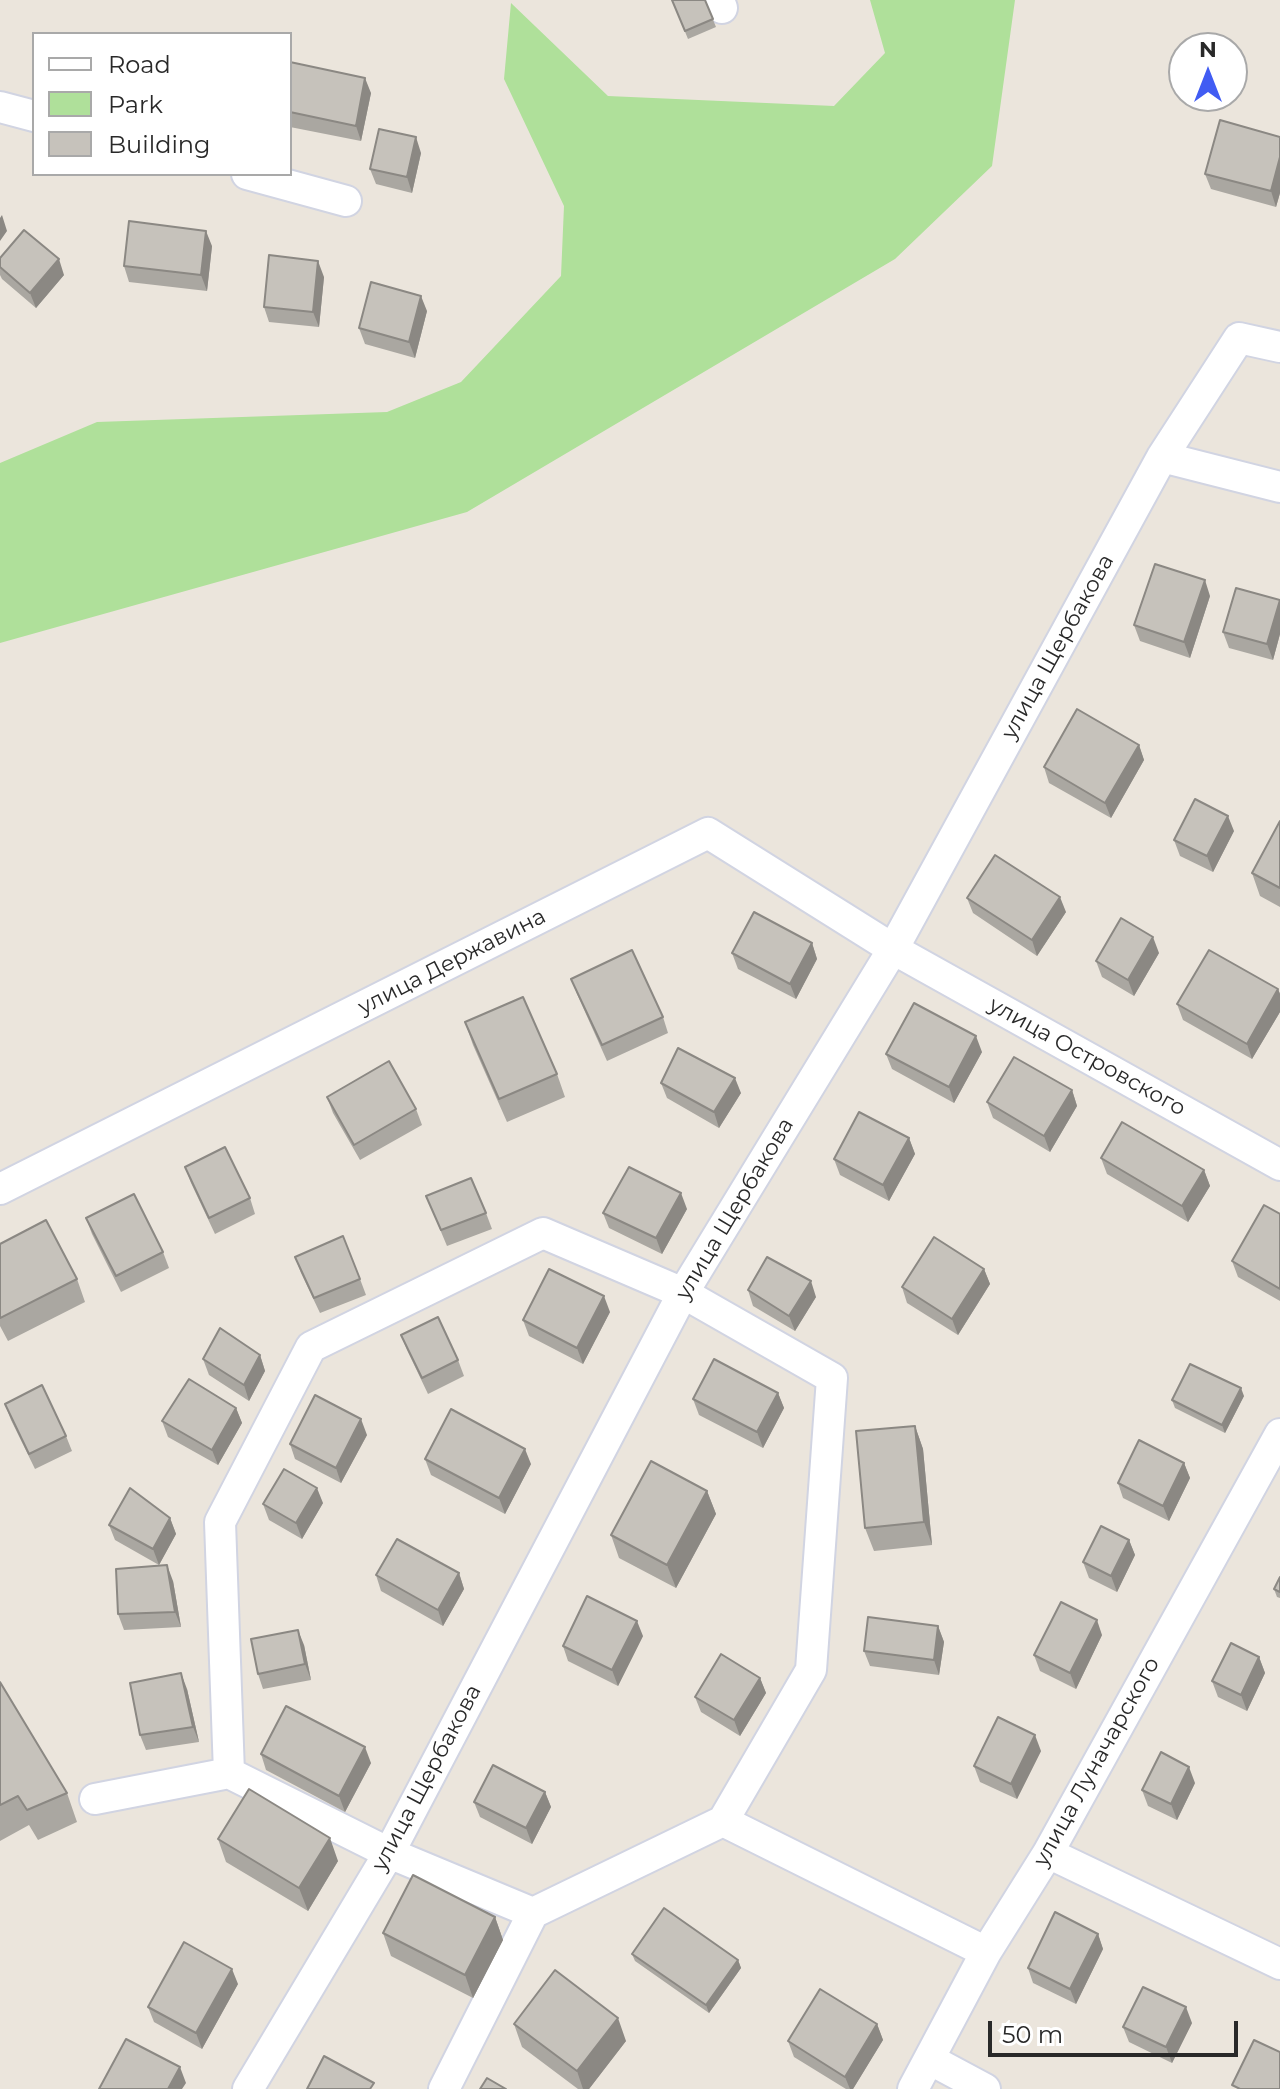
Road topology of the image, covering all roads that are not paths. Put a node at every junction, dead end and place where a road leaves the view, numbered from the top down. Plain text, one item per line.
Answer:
1 (0, 107) edge
2 (32, 115) edge
3 (254, 176) edge
4 (346, 201) dead end
5 (1280, 347) edge
6 (1162, 457) junction
7 (1280, 487) edge
8 (893, 949) junction
9 (1280, 1165) edge
10 (0, 1189) edge
11 (683, 1293) junction
12 (1280, 1434) edge
13 (229, 1773) junction
14 (95, 1799) dead end
15 (723, 1821) junction
16 (389, 1853) junction
17 (1048, 1853) junction
18 (533, 1913) junction
19 (986, 1952) junction
20 (1280, 1964) edge
21 (929, 2059) junction
22 (248, 2089) edge
23 (444, 2089) edge
24 (913, 2089) edge
25 (985, 2089) edge

1 - 2 street
3 - 4 street
5 - 6 street, улица Щербакова
6 - 7 street
6 - 8 street, улица Щербакова
8 - 9 street, улица Островского
8 - 10 street, улица Державина
8 - 11 street, улица Щербакова
11 - 13 street
11 - 15 street
11 - 16 street, улица Щербакова
12 - 17 street, улица Луначарского
13 - 14 street
13 - 16 street
15 - 18 street
15 - 19 street
16 - 18 street
16 - 22 street, улица Щербакова
17 - 19 street, улица Луначарского
17 - 20 street
18 - 23 street
19 - 21 street, улица Луначарского
21 - 24 street, улица Луначарского
21 - 25 street

